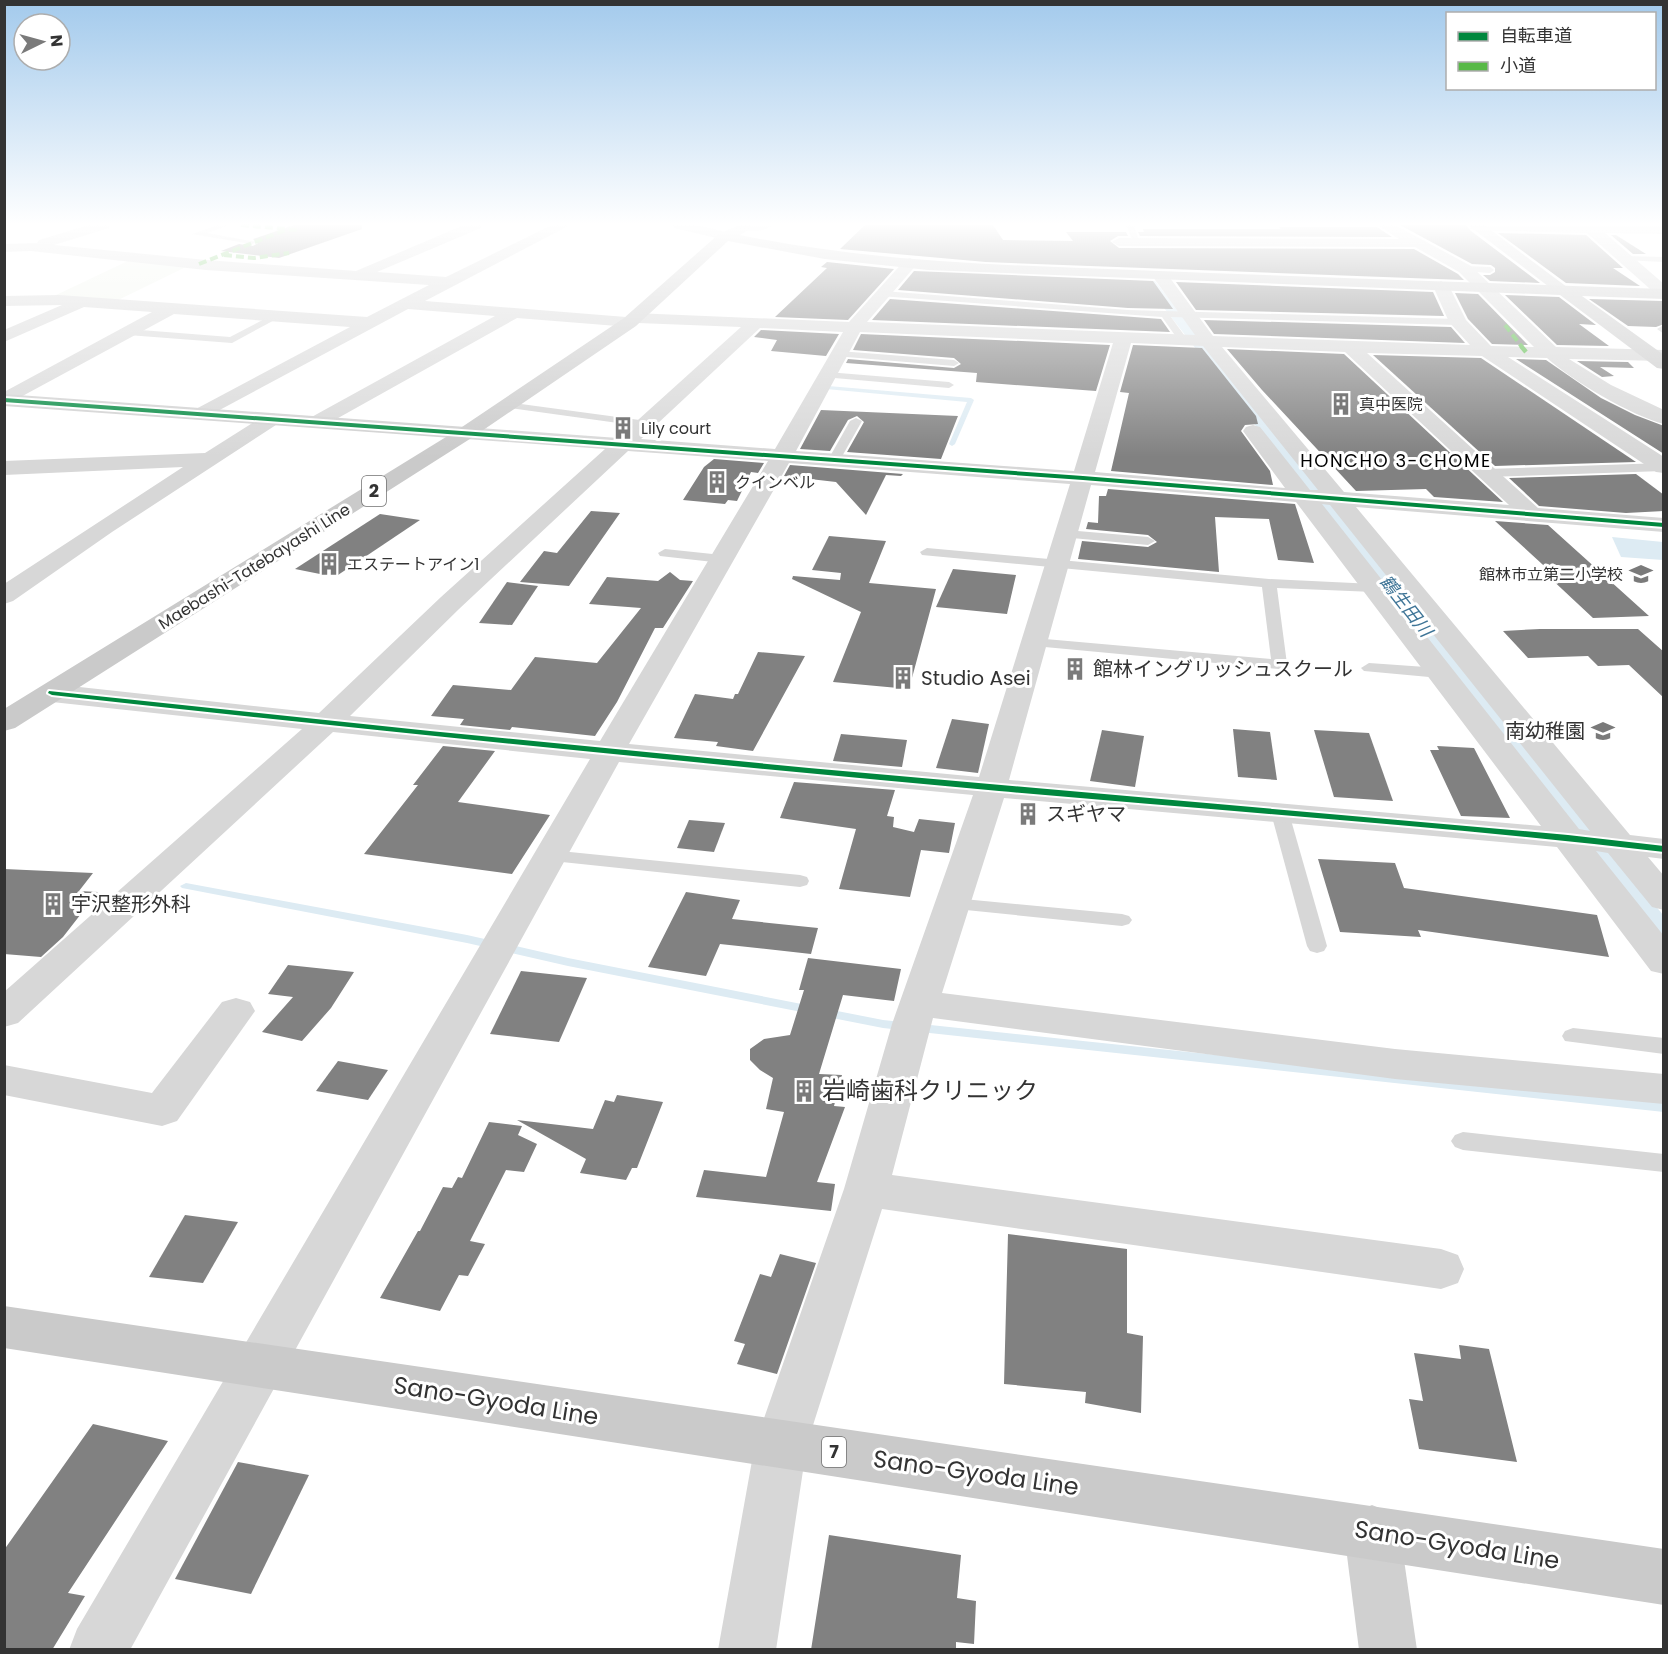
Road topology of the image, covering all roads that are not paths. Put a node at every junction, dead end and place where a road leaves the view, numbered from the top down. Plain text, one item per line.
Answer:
1 (84, 302) edge
2 (87, 302) edge
3 (409, 302) edge
4 (652, 302) edge
5 (877, 302) edge
6 (977, 302) edge
7 (1173, 302) edge
8 (1449, 302) edge
9 (1499, 302) edge
10 (1579, 302) edge
11 (405, 304) junction
12 (172, 308) junction
13 (512, 314) junction
14 (277, 316) junction
15 (632, 320) junction
16 (1458, 322) junction
17 (372, 323) junction
18 (756, 323) junction
19 (1185, 327) junction
20 (128, 332) junction
21 (4, 337) edge
22 (1124, 337) junction
23 (1350, 347) junction
24 (1486, 351) junction
25 (840, 352) junction
26 (1551, 353) junction
27 (1659, 358) edge
28 (954, 363) dead end
29 (920, 383) junction
30 (949, 385) dead end
31 (914, 394) dead end
32 (4, 400) edge
33 (507, 405) junction
34 (201, 414) junction
35 (1664, 418) edge
36 (272, 419) junction
37 (856, 421) dead end
38 (315, 423) junction
39 (647, 424) junction
40 (466, 433) junction
41 (626, 445) junction
42 (782, 456) junction
43 (210, 459) junction
44 (834, 460) junction
45 (1663, 467) edge
46 (4, 468) edge
47 (1486, 473) junction
48 (1083, 478) junction
49 (1304, 496) junction
50 (1333, 499) junction
51 (1530, 513) junction
52 (1664, 525) edge
53 (1148, 541) dead end
54 (1062, 550) junction
55 (927, 552) dead end
56 (665, 553) dead end
57 (722, 559) junction
58 (1269, 583) junction
59 (1374, 588) junction
60 (4, 596) edge
61 (1034, 642) junction
62 (1369, 668) dead end
63 (1440, 673) junction
64 (52, 693) junction
65 (4, 722) edge
66 (326, 723) junction
67 (610, 751) junction
68 (991, 788) junction
69 (1280, 813) junction
70 (1572, 839) junction
71 (1615, 844) junction
72 (1664, 849) edge
73 (550, 856) junction
74 (800, 881) dead end
75 (1664, 899) edge
76 (953, 904) junction
77 (1122, 920) dead end
78 (1317, 946) dead end
79 (1664, 962) edge
80 (919, 1003) junction
81 (236, 1011) dead end
82 (4, 1014) edge
83 (1573, 1036) dead end
84 (1664, 1046) edge
85 (4, 1080) edge
86 (1664, 1089) edge
87 (1463, 1142) dead end
88 (1664, 1163) edge
89 (866, 1189) junction
90 (1441, 1269) dead end
91 (4, 1327) edge
92 (262, 1365) junction
93 (781, 1444) junction
94 (1372, 1532) junction
95 (1664, 1577) edge
96 (98, 1650) edge
97 (747, 1650) edge
98 (1388, 1650) edge

1 - 21 street
2 - 12 street
3 - 11 street
4 - 15 main road, Maebashi-Tatebayashi Line / 2
5 - 25 street
6 - 19 lane
7 - 19 street
8 - 16 street
9 - 26 street
10 - 27 main road
11 - 13 street
11 - 17 street
12 - 14 street
12 - 20 street
13 - 15 street
13 - 38 street
14 - 17 street
14 - 20 lane
15 - 18 street
15 - 33 main road, Maebashi-Tatebayashi Line / 2
16 - 19 lane
16 - 24 street
17 - 34 street
18 - 25 street
18 - 39 street
19 - 22 street
19 - 23 street
19 - 49 street
19 - 50 street
20 - 32 street
22 - 25 street
22 - 48 street
23 - 24 street
23 - 47 street
24 - 26 street
24 - 45 street
25 - 28 lane
25 - 29 lane
25 - 42 street
26 - 27 street
26 - 35 street
29 - 30 lane
29 - 31 lane
32 - 34 street
33 - 39 lane
33 - 40 main road, Maebashi-Tatebayashi Line / 2
34 - 36 street
36 - 38 street
36 - 43 street
37 - 44 lane
38 - 40 street
39 - 41 street
40 - 41 street
40 - 64 main road, Maebashi-Tatebayashi Line / 2
41 - 42 street
41 - 66 street
42 - 44 street
42 - 57 street
43 - 46 street
43 - 60 street
44 - 48 street
45 - 47 lane
47 - 51 street
48 - 49 street
48 - 54 street
49 - 50 street
49 - 59 street
50 - 51 street
50 - 71 street
51 - 52 street
53 - 54 lane
54 - 55 lane
54 - 58 lane
54 - 61 street
56 - 57 lane
57 - 67 street
58 - 59 lane
58 - 61 lane
59 - 63 street
61 - 68 street
62 - 63 lane
63 - 70 street
64 - 65 main road, Maebashi-Tatebayashi Line / 2
64 - 66 street
66 - 67 street
66 - 82 street
67 - 68 street
67 - 73 street
68 - 69 street
68 - 76 street
69 - 70 street
69 - 78 lane
70 - 71 street
70 - 79 street
71 - 72 street
71 - 75 street
73 - 74 lane
73 - 92 street
76 - 77 lane
76 - 80 street
80 - 86 street
80 - 89 street
81 - 85 street
83 - 84 lane
87 - 88 lane
89 - 90 street
89 - 93 street
91 - 92 main road, Sano-Gyoda Line / 7
92 - 93 main road, Sano-Gyoda Line / 7
92 - 96 street
93 - 94 main road, Sano-Gyoda Line / 7
93 - 97 street
94 - 95 main road, Sano-Gyoda Line / 7
94 - 98 street

